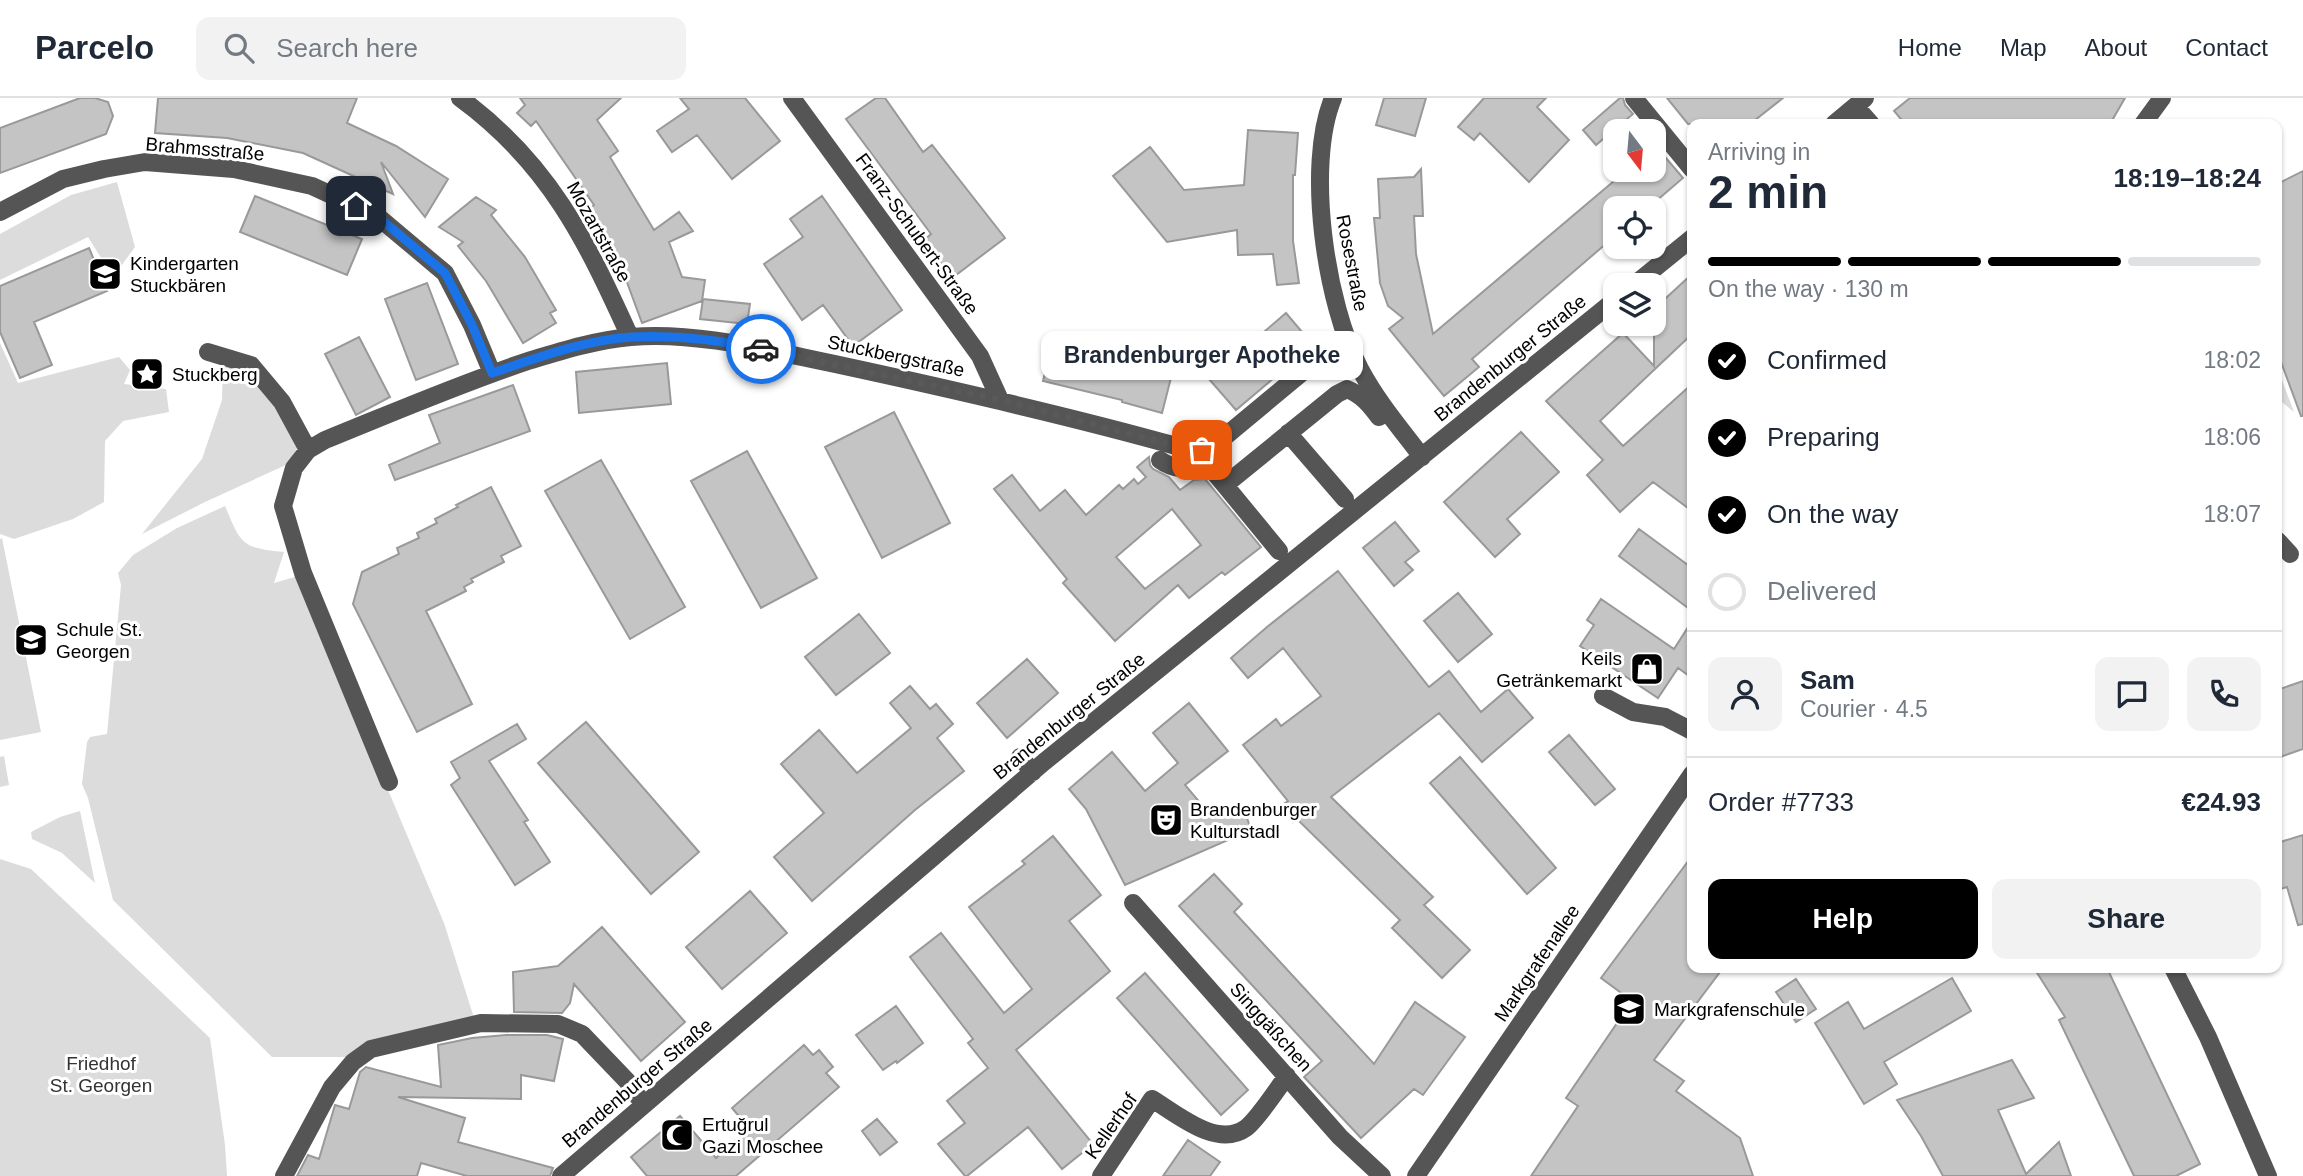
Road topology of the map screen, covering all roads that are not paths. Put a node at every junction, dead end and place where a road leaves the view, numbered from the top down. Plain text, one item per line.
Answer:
1 (460, 98) edge
2 (792, 98) edge
3 (1333, 98) edge
4 (1634, 98) edge
5 (2162, 98) edge
6 (1861, 102) edge
7 (1839, 119) edge
8 (1869, 119) edge
9 (2147, 119) edge
10 (1687, 163) edge
11 (0, 212) edge
12 (1687, 242) edge
13 (1649, 273) edge
14 (1603, 310) edge
15 (1346, 336) junction
16 (630, 337) junction
17 (208, 352) dead end
18 (492, 373) junction
19 (1000, 400) junction
20 (1289, 433) junction
21 (1398, 446) dead end
22 (308, 450) junction
23 (1422, 457) junction
24 (1160, 460) dead end
25 (1225, 485) junction
26 (1345, 499) dead end
27 (2282, 545) edge
28 (1279, 551) dead end
29 (2290, 554) dead end
30 (1603, 696) dead end
31 (1687, 728) edge
32 (1020, 757) dead end
33 (1033, 772) junction
34 (389, 782) dead end
35 (1687, 782) edge
36 (1133, 903) dead end
37 (2176, 973) edge
38 (1287, 1076) junction
39 (644, 1105) junction
40 (284, 1176) edge
41 (561, 1176) edge
42 (1101, 1176) edge
43 (1382, 1176) edge
44 (1416, 1176) edge
45 (2268, 1176) edge

1 - 16 street, Mozartstraße
2 - 19 street, Franz-Schubert-Straße
3 - 15 street, Rosestraße
4 - 10 street
5 - 9 street
6 - 7 street
6 - 8 street
11 - 18 street, Brahmsstraße
12 - 13 street
14 - 23 street, Brandenburger Straße
15 - 19 street, Stuckbergstraße
15 - 23 street, Rosestraße
16 - 18 street, Stuckbergstraße
16 - 19 street, Stuckbergstraße
17 - 22 street
18 - 22 street, Stuckbergstraße
20 - 21 street
20 - 25 street
20 - 26 street
22 - 34 street
23 - 33 street, Brandenburger Straße
24 - 25 street
25 - 28 street
27 - 29 street
30 - 31 street
32 - 33 street
33 - 39 street, Brandenburger Straße
35 - 44 street, Markgrafenallee
36 - 38 street, Singgäßchen
37 - 45 street
38 - 42 street, Kellerhof
38 - 43 street, Singgäßchen
39 - 40 street
39 - 41 street, Brandenburger Straße

